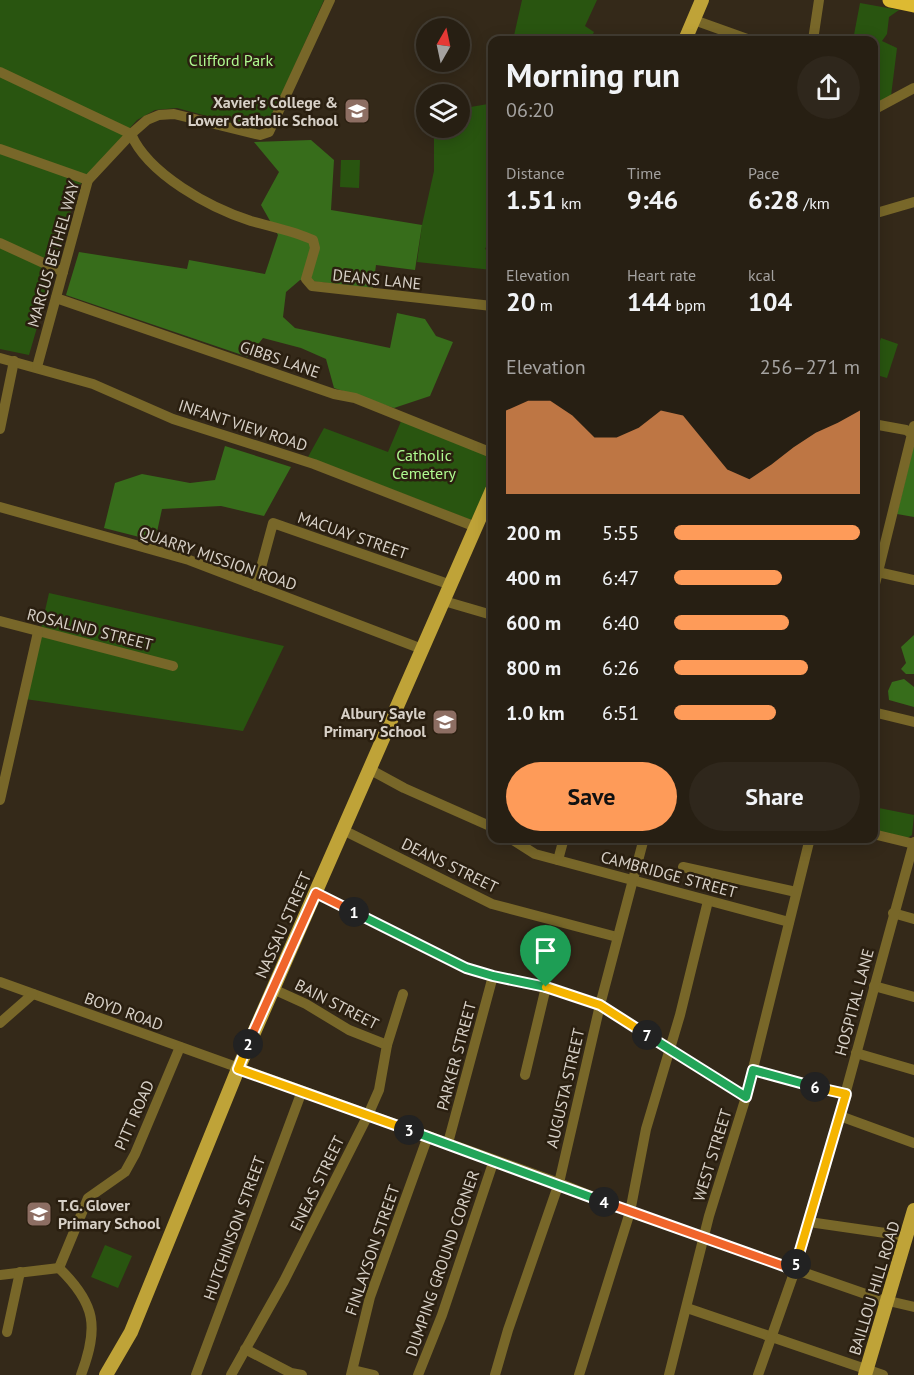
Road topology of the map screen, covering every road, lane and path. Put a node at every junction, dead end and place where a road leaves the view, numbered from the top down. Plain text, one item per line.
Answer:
1 (330, 0) edge
2 (702, 0) edge
3 (819, 0) edge
4 (890, 0) edge
5 (914, 5) edge
6 (694, 20) junction
7 (687, 36) edge
8 (739, 36) edge
9 (814, 36) edge
10 (0, 72) edge
11 (914, 88) edge
12 (878, 107) edge
13 (131, 134) junction
14 (0, 149) edge
15 (88, 180) junction
16 (914, 202) edge
17 (878, 213) edge
18 (0, 243) edge
19 (63, 272) junction
20 (56, 298) junction
21 (488, 306) edge
22 (0, 358) edge
23 (14, 361) junction
24 (37, 367) junction
25 (878, 424) edge
26 (0, 429) edge
27 (913, 431) edge
28 (488, 451) edge
29 (488, 499) edge
30 (0, 507) edge
31 (476, 527) junction
32 (878, 563) edge
33 (878, 571) edge
34 (914, 580) edge
35 (451, 585) junction
36 (256, 586) junction
37 (444, 601) junction
38 (488, 614) edge
39 (0, 621) edge
40 (38, 632) junction
41 (422, 649) junction
42 (173, 666) dead end
43 (878, 713) edge
44 (914, 722) edge
45 (369, 769) junction
46 (0, 800) edge
47 (488, 825) edge
48 (343, 830) junction
49 (878, 835) edge
50 (518, 843) edge
51 (563, 843) edge
52 (643, 843) edge
53 (809, 843) edge
54 (914, 843) edge
55 (558, 860) junction
56 (683, 867) dead end
57 (633, 880) junction
58 (796, 892) junction
59 (316, 893) junction
60 (708, 901) junction
61 (893, 913) junction
62 (914, 919) edge
63 (789, 922) junction
64 (617, 937) junction
65 (493, 976) junction
66 (0, 982) edge
67 (874, 986) junction
68 (546, 987) junction
69 (273, 989) junction
70 (33, 994) junction
71 (404, 994) dead end
72 (914, 997) edge
73 (600, 1005) junction
74 (0, 1023) edge
75 (387, 1045) junction
76 (180, 1047) junction
77 (670, 1049) junction
78 (856, 1053) junction
79 (238, 1069) junction
80 (753, 1070) junction
81 (914, 1070) edge
82 (525, 1075) dead end
83 (302, 1091) junction
84 (846, 1094) junction
85 (746, 1097) junction
86 (368, 1115) junction
87 (840, 1116) junction
88 (428, 1136) junction
89 (448, 1143) junction
90 (914, 1143) edge
91 (494, 1160) junction
92 (559, 1183) junction
93 (914, 1210) edge
94 (630, 1212) junction
95 (809, 1222) junction
96 (909, 1233) edge
97 (703, 1238) junction
98 (59, 1268) junction
99 (795, 1270) junction
100 (20, 1272) junction
101 (0, 1275) edge
102 (888, 1300) junction
103 (914, 1307) edge
104 (687, 1308) junction
105 (7, 1332) dead end
106 (770, 1335) junction
107 (245, 1349) junction
108 (866, 1372) edge
109 (352, 1373) edge
110 (670, 1374) edge
111 (81, 1375) edge
112 (106, 1375) edge
113 (196, 1375) edge
114 (231, 1375) edge
115 (302, 1375) edge
116 (374, 1375) edge
117 (418, 1375) edge
118 (495, 1375) edge
119 (579, 1375) edge
120 (758, 1375) edge
121 (883, 1375) edge

1 - 13 street, MARCUS BETHEL WAY
2 - 6 main road
3 - 9 street
4 - 5 highway
6 - 7 main road
6 - 8 street
10 - 13 street
11 - 12 street
13 - 15 street, MARCUS BETHEL WAY
13 - 21 street, DEANS LANE
14 - 15 street
15 - 19 street, MARCUS BETHEL WAY
16 - 17 street
18 - 19 street
19 - 20 street, MARCUS BETHEL WAY
20 - 24 street, MARCUS BETHEL WAY
20 - 28 street, GIBBS LANE
22 - 23 street, INFANT VIEW ROAD
23 - 24 street, INFANT VIEW ROAD
23 - 26 street
24 - 31 street, INFANT VIEW ROAD
25 - 27 street
27 - 32 street
29 - 31 main road, NASSAU STREET
30 - 36 street, QUARRY MISSION ROAD
31 - 35 main road, NASSAU STREET
33 - 34 street
35 - 36 street, MACUAY STREET
35 - 37 main road, NASSAU STREET
36 - 41 street, QUARRY MISSION ROAD
37 - 38 street
37 - 41 main road, NASSAU STREET
39 - 40 street, ROSALIND STREET
40 - 42 street, ROSALIND STREET
40 - 46 street
41 - 45 main road, NASSAU STREET
43 - 44 street
45 - 47 street
45 - 48 main road, NASSAU STREET
48 - 59 main road, NASSAU STREET
48 - 64 street, DEANS STREET
49 - 54 street
50 - 55 street, CAMBRIDGE STREET
51 - 55 street
52 - 57 street, AUGUSTA STREET
53 - 58 street, WEST STREET
54 - 61 street, HOSPITAL LANE
55 - 57 street, CAMBRIDGE STREET
56 - 58 street
57 - 60 street, CAMBRIDGE STREET
57 - 64 street, AUGUSTA STREET
58 - 63 street, WEST STREET
59 - 65 street
59 - 69 main road, NASSAU STREET
60 - 63 street, CAMBRIDGE STREET
60 - 77 street
61 - 62 street
61 - 67 street, HOSPITAL LANE
63 - 80 street, WEST STREET
64 - 73 street, AUGUSTA STREET
65 - 68 street
65 - 89 street, PARKER STREET
66 - 70 street, BOYD ROAD
67 - 72 street
67 - 78 street, HOSPITAL LANE
68 - 73 street
68 - 82 street
69 - 75 street, BAIN STREET
69 - 79 main road, NASSAU STREET
70 - 74 street
70 - 76 street, BOYD ROAD
71 - 75 street, ENEAS STREET
73 - 77 street
73 - 92 street, AUGUSTA STREET
75 - 86 street, ENEAS STREET
76 - 79 street, BOYD ROAD
76 - 98 street, PITT ROAD
77 - 85 street
77 - 94 street
78 - 81 street
78 - 84 street, HOSPITAL LANE
79 - 83 street, BOYD ROAD
79 - 112 main road, NASSAU STREET
80 - 84 street
80 - 85 street, WEST STREET
83 - 86 street, BOYD ROAD
83 - 113 street, HUTCHINSON STREET
84 - 87 street, HOSPITAL LANE
85 - 97 street, WEST STREET
86 - 88 street, BOYD ROAD
86 - 107 street, ENEAS STREET
87 - 90 street
87 - 95 street, HOSPITAL LANE
88 - 89 street, BOYD ROAD
88 - 109 street, FINLAYSON STREET
89 - 91 street, BOYD ROAD
91 - 92 street, BOYD ROAD
91 - 117 street, DUMPING GROUND CORNER
92 - 94 street, BOYD ROAD
92 - 118 street, AUGUSTA STREET
93 - 96 main road, BAILLOU HILL ROAD
94 - 97 street, BOYD ROAD
94 - 119 street
95 - 96 street
95 - 99 street, HOSPITAL LANE
96 - 102 main road, BAILLOU HILL ROAD
97 - 99 street, BOYD ROAD
97 - 104 street, WEST STREET
98 - 100 street
98 - 111 street
99 - 102 street, BOYD ROAD
99 - 106 street, HOSPITAL LANE
100 - 101 street
100 - 105 street
102 - 103 street, BOYD ROAD
102 - 108 main road, BAILLOU HILL ROAD
104 - 106 street
104 - 110 street, WEST STREET
106 - 108 street
106 - 120 street, HOSPITAL LANE
107 - 114 street, ENEAS STREET
107 - 115 street
108 - 121 street
109 - 116 street

